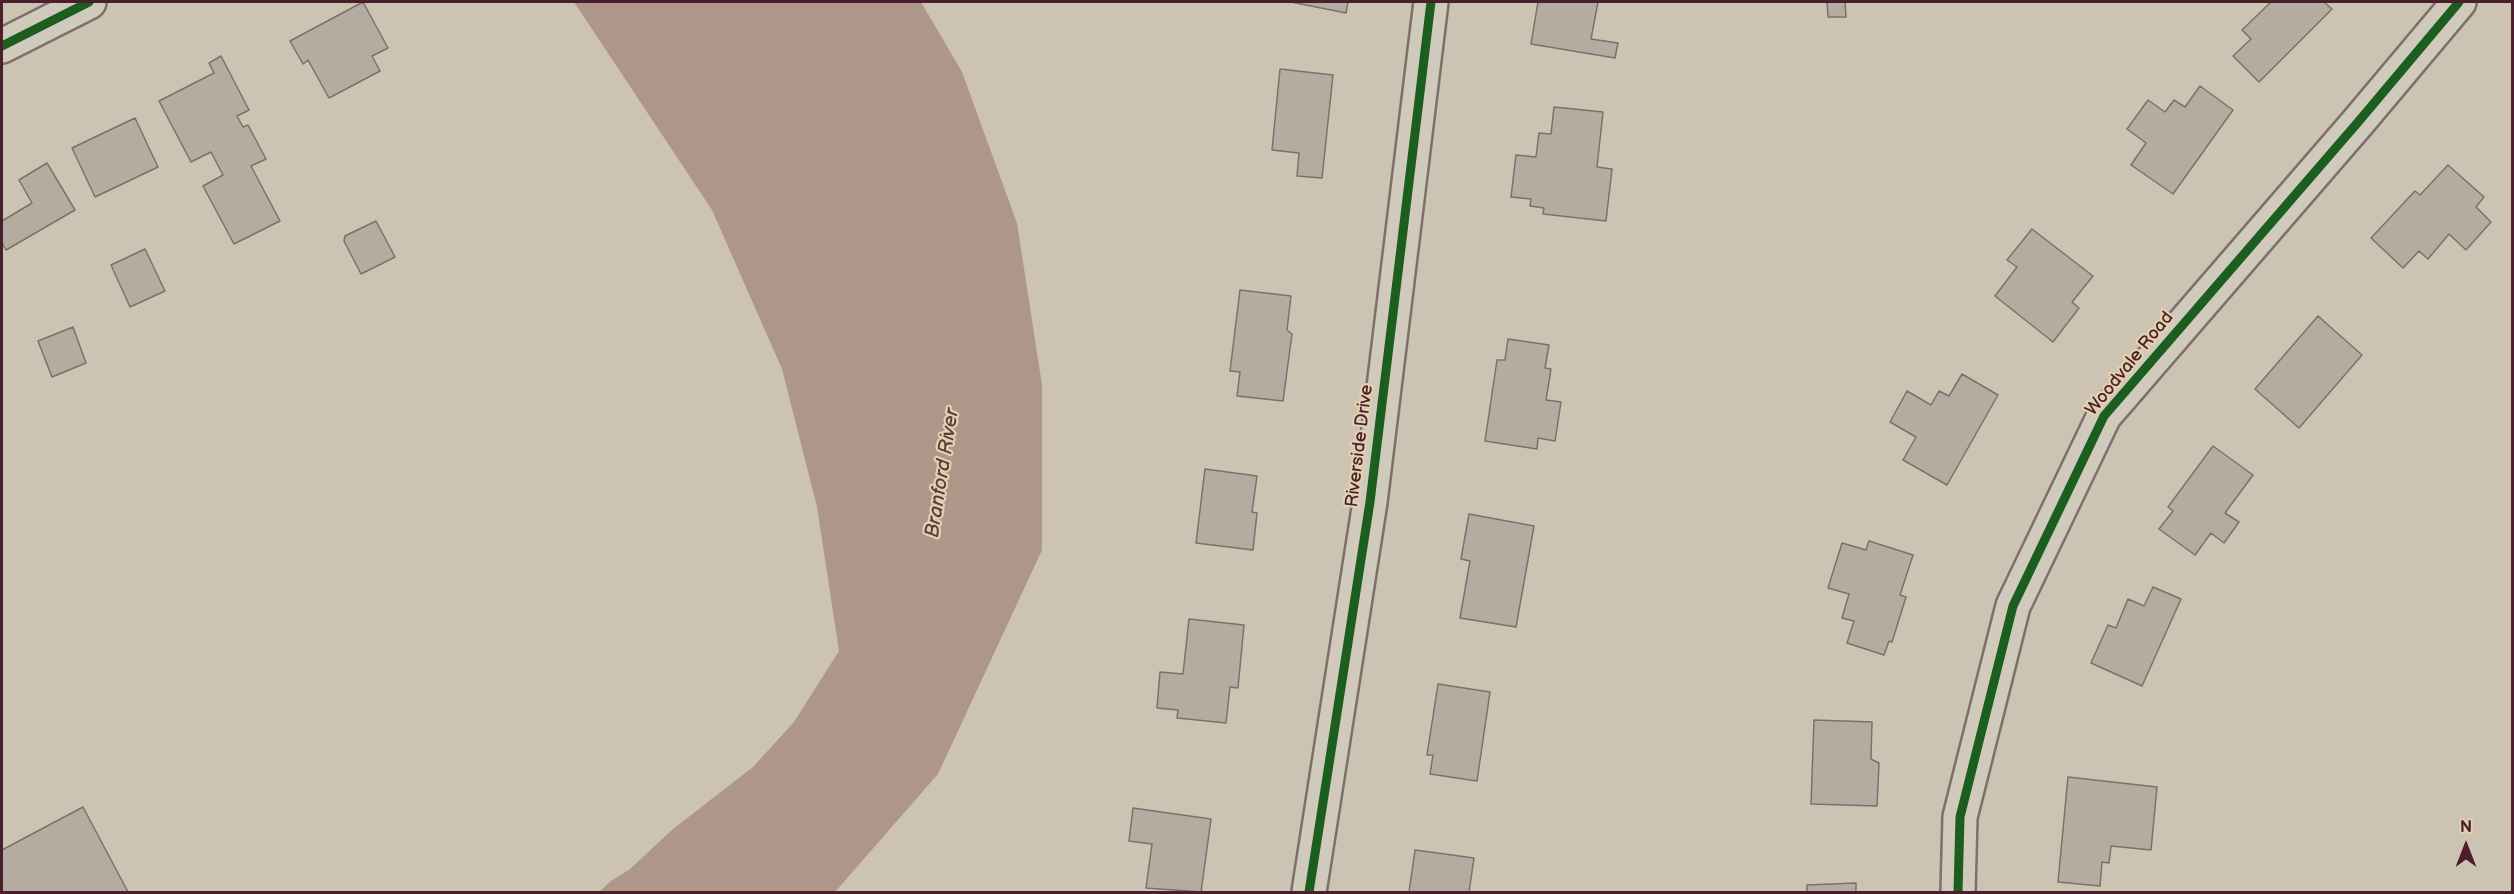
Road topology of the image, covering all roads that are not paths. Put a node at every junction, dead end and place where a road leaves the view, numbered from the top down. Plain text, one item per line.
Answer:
1 (89, 2) edge
2 (1431, 2) edge
3 (2459, 2) edge
4 (2, 46) edge
5 (1310, 892) edge
6 (1958, 892) edge

1 - 4 street
2 - 5 street, Riverside Drive
3 - 6 street, Woodvale Road

